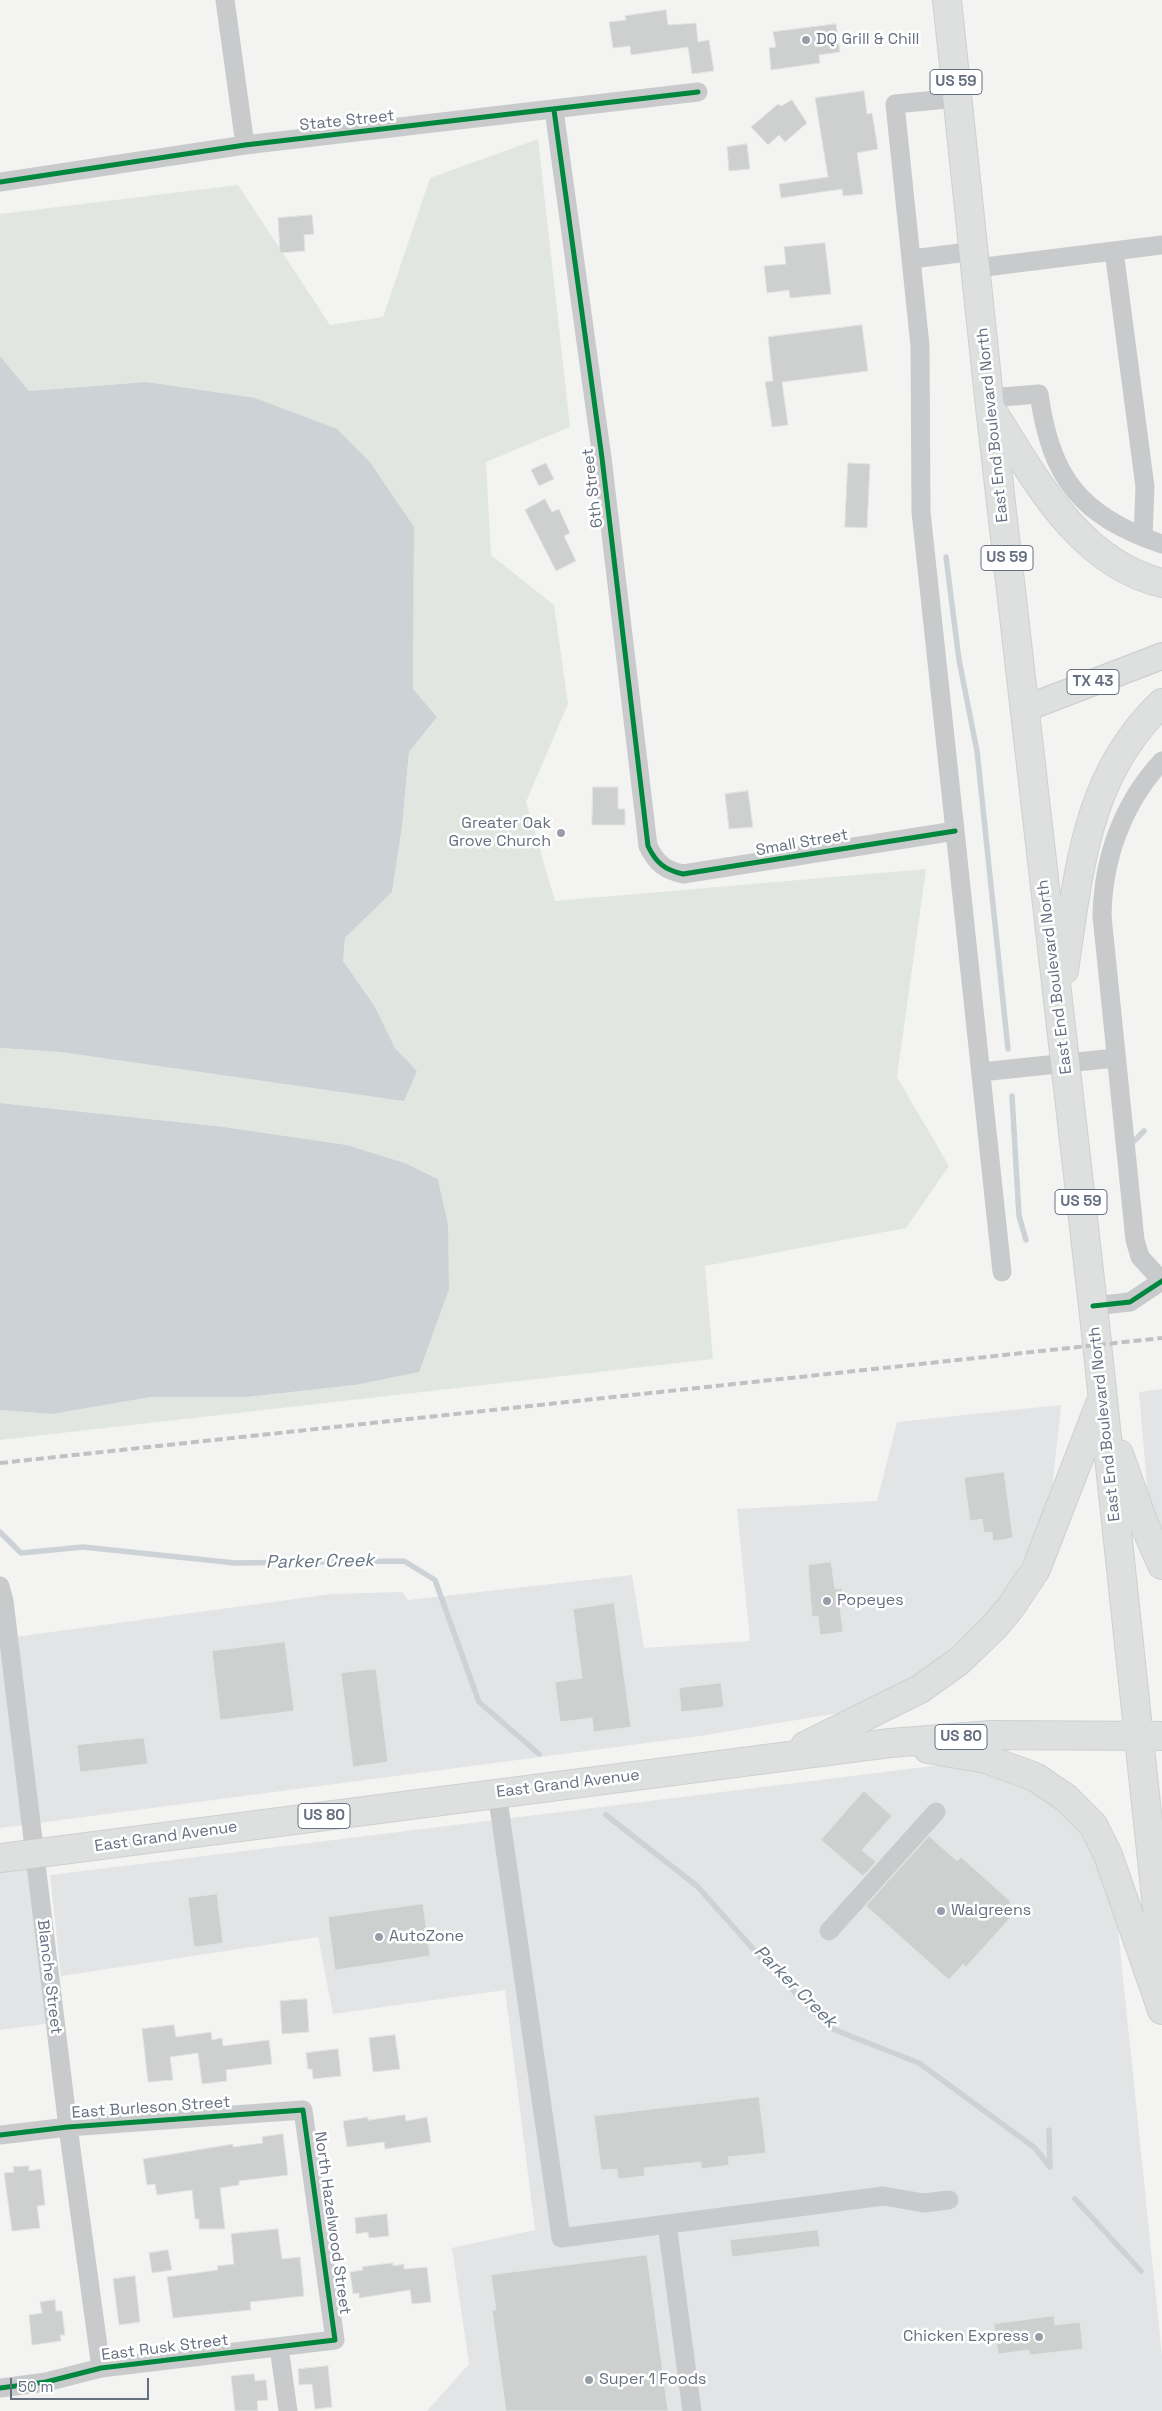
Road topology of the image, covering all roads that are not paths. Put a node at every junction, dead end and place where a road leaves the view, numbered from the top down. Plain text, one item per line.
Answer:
1 (225, 0) edge
2 (947, 0) edge
3 (698, 92) dead end
4 (958, 98) junction
5 (554, 110) junction
6 (245, 145) junction
7 (0, 182) edge
8 (1162, 245) edge
9 (1114, 251) junction
10 (912, 259) junction
11 (976, 259) junction
12 (990, 403) junction
13 (1143, 536) junction
14 (1162, 544) edge
15 (1162, 583) edge
16 (1162, 656) edge
17 (1162, 703) edge
18 (1024, 709) junction
19 (1162, 761) edge
20 (955, 831) junction
21 (656, 862) joint
22 (1058, 1007) junction
23 (1115, 1058) junction
24 (1065, 1063) junction
25 (981, 1072) junction
26 (1002, 1272) dead end
27 (1162, 1281) edge
28 (1092, 1306) junction
29 (1102, 1398) junction
30 (1162, 1565) edge
31 (0, 1586) edge
32 (1150, 1735) edge
33 (890, 1743) junction
34 (785, 1756) junction
35 (497, 1793) junction
36 (936, 1812) dead end
37 (34, 1854) junction
38 (0, 1858) edge
39 (829, 1931) dead end
40 (1162, 1954) edge
41 (1162, 2010) edge
42 (303, 2110) joint
43 (68, 2127) junction
44 (0, 2135) edge
45 (949, 2200) dead end
46 (667, 2224) junction
47 (335, 2340) joint
48 (279, 2347) junction
49 (101, 2368) junction
50 (0, 2388) edge
51 (288, 2411) edge
52 (692, 2411) edge

1 - 6 street
2 - 4 highway, East End Boulevard North / US 59
3 - 5 street, State Street
4 - 10 street
4 - 11 highway, East End Boulevard North / US 59
5 - 6 street, State Street
5 - 21 street, 6th Street
6 - 7 street, State Street
8 - 9 street
9 - 11 street
9 - 13 street
10 - 11 street
10 - 20 street
11 - 12 highway, East End Boulevard North / US 59
12 - 13 street
12 - 15 highway
12 - 18 highway, East End Boulevard North / US 59
13 - 14 street
16 - 18 main road, TX 43
17 - 22 highway
18 - 22 highway, East End Boulevard North / US 59
19 - 23 street
20 - 21 street, Small Street
20 - 25 street
22 - 24 highway, East End Boulevard North / US 59
23 - 24 street
23 - 27 street
24 - 25 street
24 - 28 highway, East End Boulevard North / US 59
25 - 26 street
27 - 28 street
28 - 29 highway, East End Boulevard North / US 59
29 - 30 highway
29 - 32 highway, East End Boulevard North / US 59
29 - 34 highway
31 - 37 street, Blanche Street
32 - 33 highway, East Grand Avenue / US 80
32 - 40 highway, East End Boulevard North / US 59
33 - 34 highway, East Grand Avenue / US 80
33 - 41 highway
34 - 35 highway, East Grand Avenue / US 80
35 - 37 highway, East Grand Avenue / US 80
35 - 46 street
36 - 39 street
37 - 38 highway, East Grand Avenue / US 80
37 - 43 street, Blanche Street
42 - 43 street, East Burleson Street
42 - 47 street, North Hazelwood Street
43 - 44 street, East Burleson Street
43 - 49 street, Blanche Street
45 - 46 street
46 - 52 street
47 - 48 street, East Rusk Street
48 - 49 street, East Rusk Street
48 - 51 street
49 - 50 street, East Rusk Street

